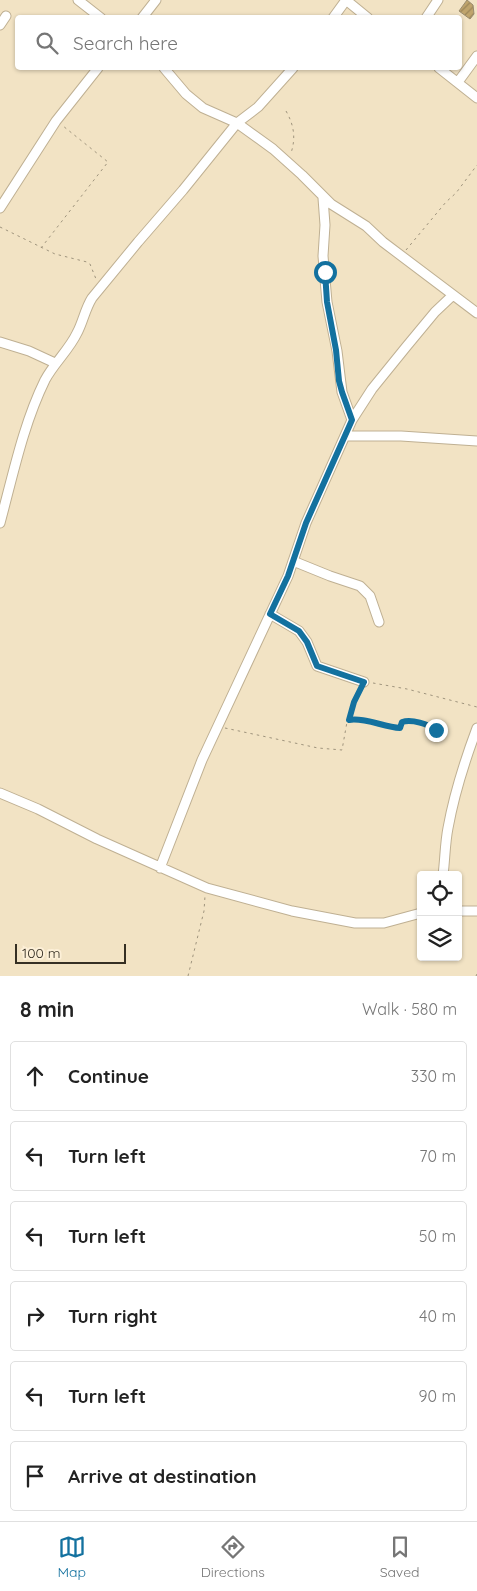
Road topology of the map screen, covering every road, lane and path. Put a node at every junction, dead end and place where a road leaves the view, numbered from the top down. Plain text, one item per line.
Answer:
1 (78, 0) edge
2 (156, 0) edge
3 (346, 0) edge
4 (438, 0) edge
5 (97, 15) edge
6 (144, 15) edge
7 (335, 15) edge
8 (364, 15) edge
9 (428, 15) edge
10 (6, 16) dead end
11 (0, 25) edge
12 (477, 56) edge
13 (96, 70) edge
14 (166, 70) edge
15 (290, 70) edge
16 (442, 70) edge
17 (458, 82) junction
18 (477, 98) edge
19 (286, 111) dead end
20 (56, 121) junction
21 (236, 123) junction
22 (290, 164) junction
23 (477, 165) edge
24 (323, 198) junction
25 (0, 208) edge
26 (0, 227) edge
27 (41, 248) junction
28 (401, 256) junction
29 (98, 290) junction
30 (454, 295) junction
31 (477, 313) edge
32 (0, 342) edge
33 (55, 363) junction
34 (352, 420) junction
35 (345, 436) junction
36 (477, 441) edge
37 (0, 523) edge
38 (293, 561) junction
39 (270, 614) junction
40 (379, 622) dead end
41 (364, 682) junction
42 (477, 707) edge
43 (349, 720) junction
44 (218, 726) junction
45 (477, 728) edge
46 (436, 730) dead end
47 (0, 793) edge
48 (160, 868) junction
49 (443, 871) edge
50 (207, 888) junction
51 (462, 910) edge
52 (477, 911) edge
53 (417, 915) edge
54 (188, 976) edge

1 - 5 street
2 - 6 street
3 - 7 street
3 - 8 street
4 - 9 street
10 - 11 street
12 - 17 street
13 - 20 street
14 - 21 street
15 - 21 street
16 - 17 street
17 - 18 street
19 - 22 path
20 - 25 street
20 - 27 path
21 - 22 street
21 - 29 street
22 - 24 street
23 - 28 path
24 - 28 street
24 - 34 street
26 - 27 path
27 - 29 path
28 - 30 street
29 - 33 street
30 - 31 street
30 - 34 street
32 - 33 street
33 - 37 street
34 - 35 street
35 - 36 street
35 - 38 street
38 - 39 street
38 - 40 street
39 - 41 street
39 - 44 street
41 - 42 path
41 - 43 path
43 - 44 path
43 - 46 path
44 - 48 street
45 - 49 street
47 - 48 street
48 - 50 street
50 - 53 street
50 - 54 path
51 - 52 street

